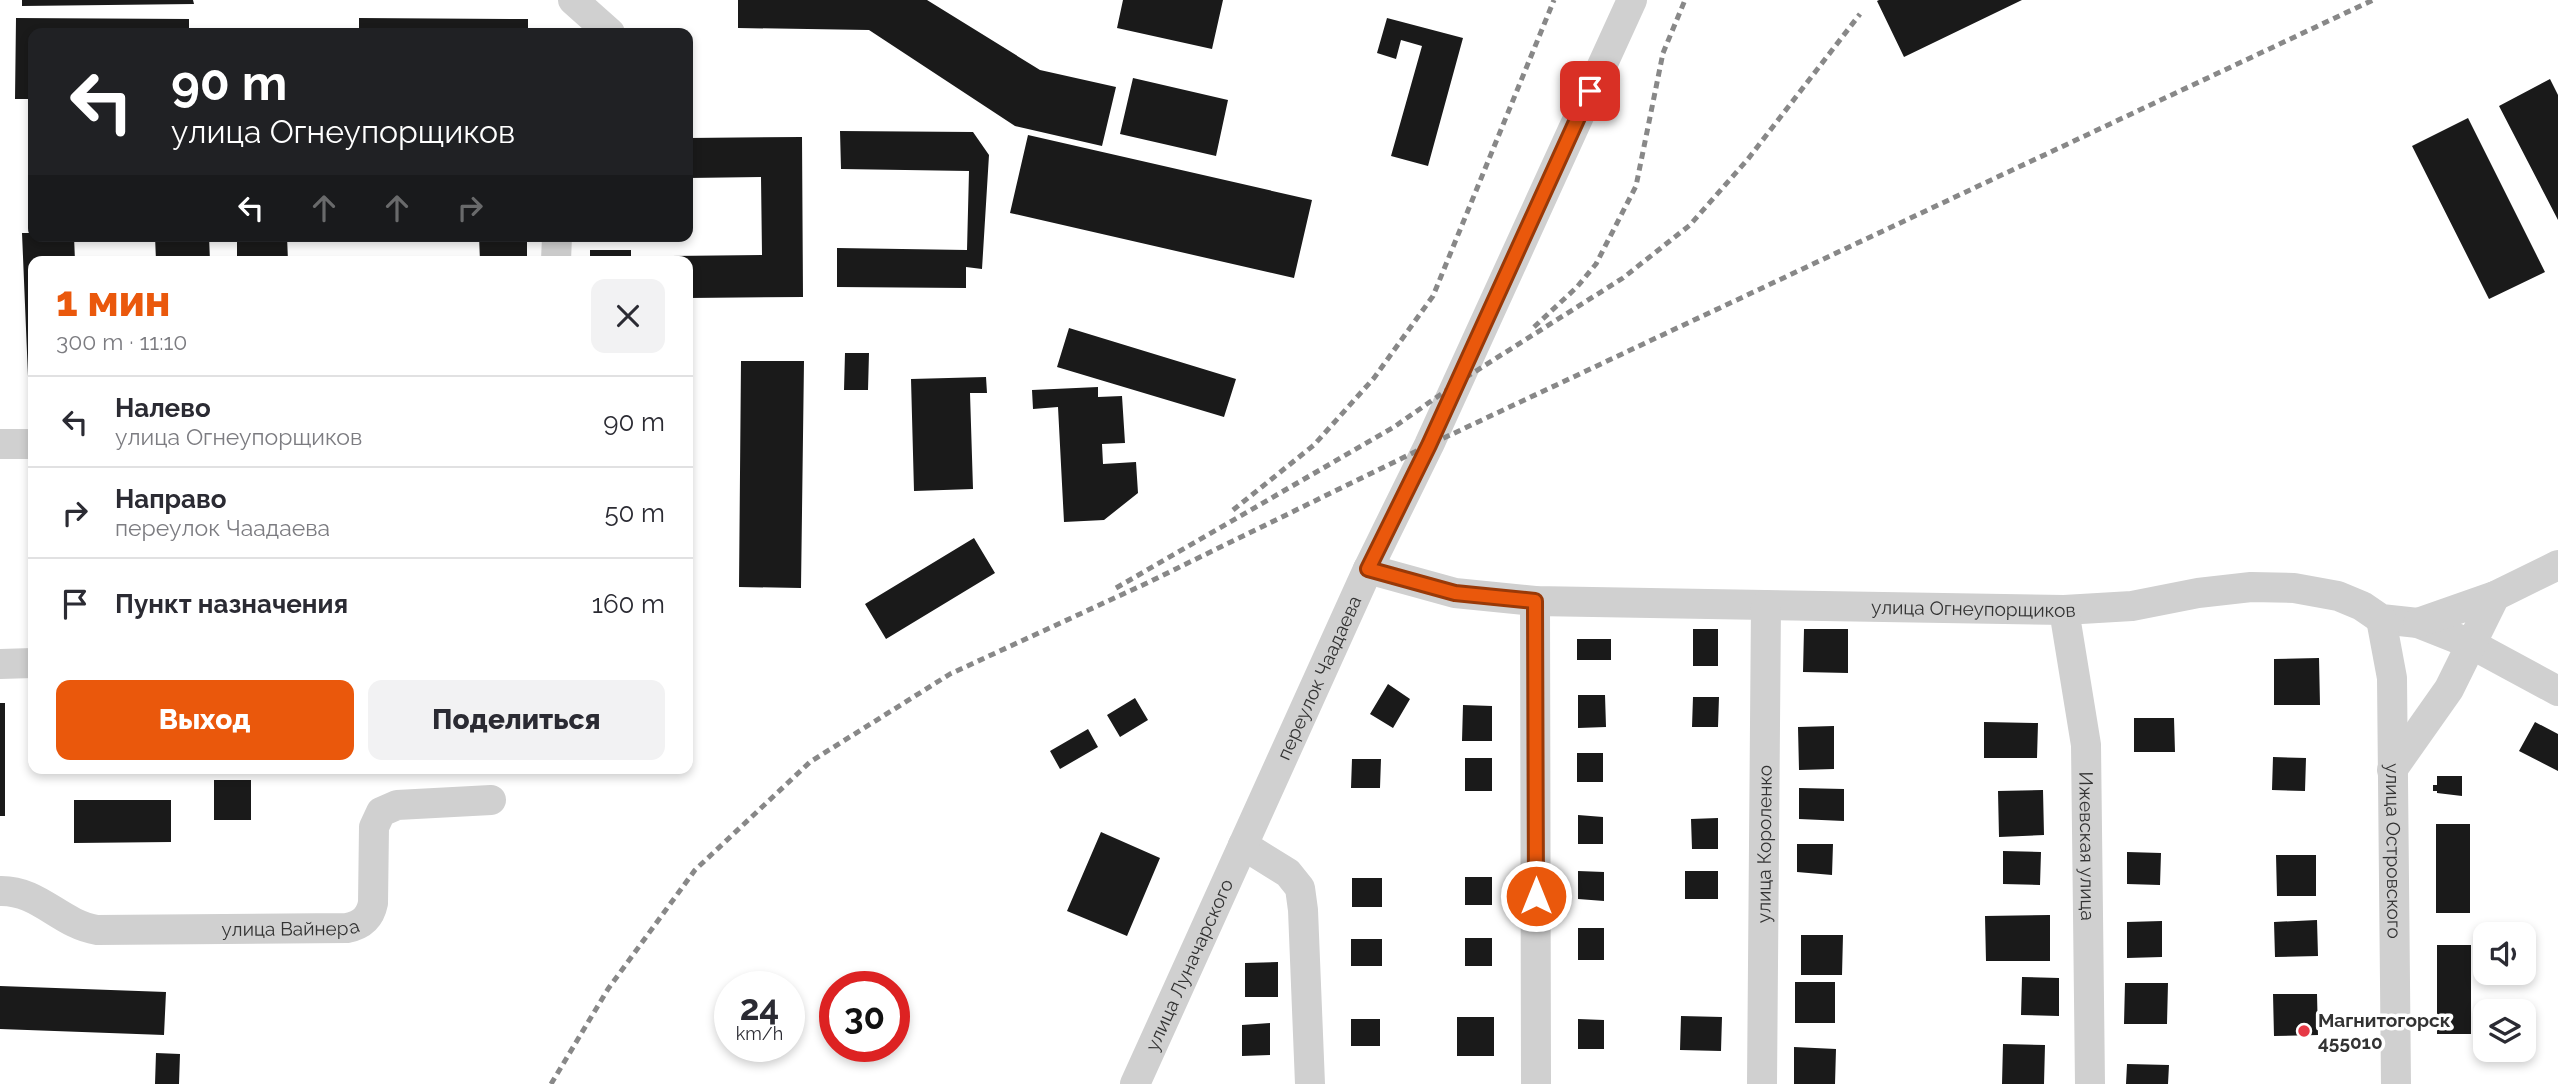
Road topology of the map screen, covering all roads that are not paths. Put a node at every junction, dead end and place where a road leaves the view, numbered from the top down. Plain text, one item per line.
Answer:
1 (573, 0) edge
2 (1632, 0) edge
3 (604, 28) edge
4 (0, 444) edge
5 (28, 444) edge
6 (2558, 565) edge
7 (1368, 569) junction
8 (2495, 596) junction
9 (1535, 601) junction
10 (1766, 605) junction
11 (2064, 610) junction
12 (2381, 620) junction
13 (2418, 623) junction
14 (2470, 644) junction
15 (28, 663) edge
16 (0, 664) edge
17 (2558, 691) edge
18 (2392, 770) junction
19 (491, 800) dead end
20 (1243, 845) junction
21 (0, 891) edge
22 (1135, 1084) edge
23 (1310, 1084) edge
24 (1536, 1084) edge
25 (1762, 1084) edge
26 (2090, 1084) edge
27 (2396, 1084) edge

1 - 3 street
2 - 7 street, переулок Чаадаева
4 - 5 street
6 - 8 street
7 - 9 street, улица Огнеупорщиков
7 - 20 street, переулок Чаадаева
8 - 13 street
8 - 14 street
9 - 10 street, улица Огнеупорщиков
9 - 24 street
10 - 11 street, улица Огнеупорщиков
10 - 25 street, улица Короленко
11 - 12 street, улица Огнеупорщиков
11 - 26 street, Ижевская улица
12 - 13 street, улица Огнеупорщиков
12 - 18 street, улица Островского
13 - 14 street, улица Огнеупорщиков
14 - 17 street, улица Огнеупорщиков
14 - 18 street
15 - 16 street
18 - 27 street, улица Островского
19 - 21 street, улица Вайнера
20 - 22 street, улица Луначарского
20 - 23 street

